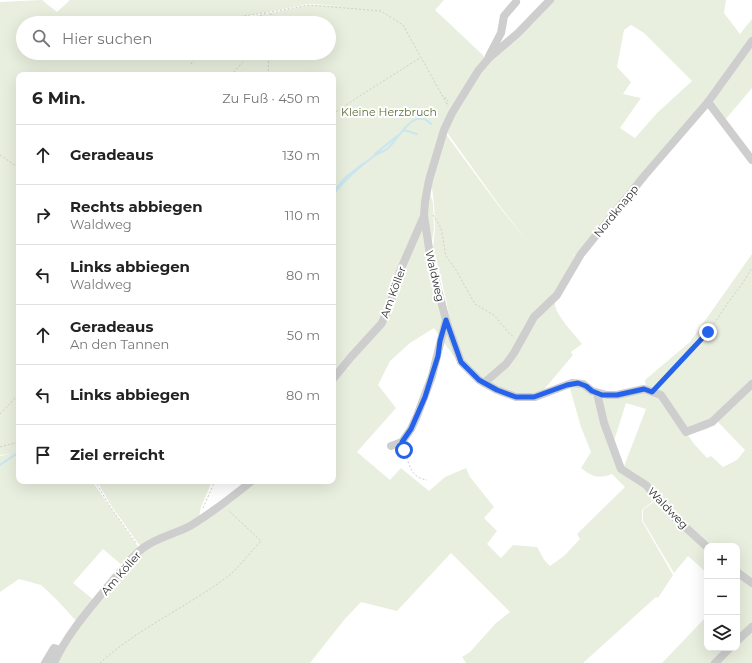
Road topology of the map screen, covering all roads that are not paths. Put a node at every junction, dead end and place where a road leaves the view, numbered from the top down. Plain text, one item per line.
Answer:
1 (550, 0) edge
2 (516, 2) dead end
3 (752, 41) edge
4 (489, 58) junction
5 (708, 102) junction
6 (752, 160) edge
7 (424, 215) junction
8 (446, 320) junction
9 (336, 375) edge
10 (484, 383) junction
11 (752, 384) edge
12 (597, 393) junction
13 (391, 446) dead end
14 (248, 484) edge
15 (704, 543) edge
16 (740, 574) edge
17 (752, 583) edge
18 (752, 627) edge
19 (740, 638) edge
20 (60, 650) junction
21 (727, 651) edge
22 (45, 663) edge
23 (54, 663) edge
24 (714, 663) edge

1 - 4 street, Waldweg
2 - 4 street
3 - 5 street, Nordknapp
4 - 7 street, Waldweg
5 - 6 street
5 - 10 street, Nordknapp
7 - 8 street, Waldweg
7 - 9 street, Am Köller
8 - 10 street, Waldweg
8 - 13 street
10 - 12 street, Waldweg
11 - 12 street
12 - 15 street, Waldweg
14 - 20 street, Am Köller
16 - 17 street
18 - 19 street
20 - 22 street
20 - 23 street, Am Köller
21 - 24 street

